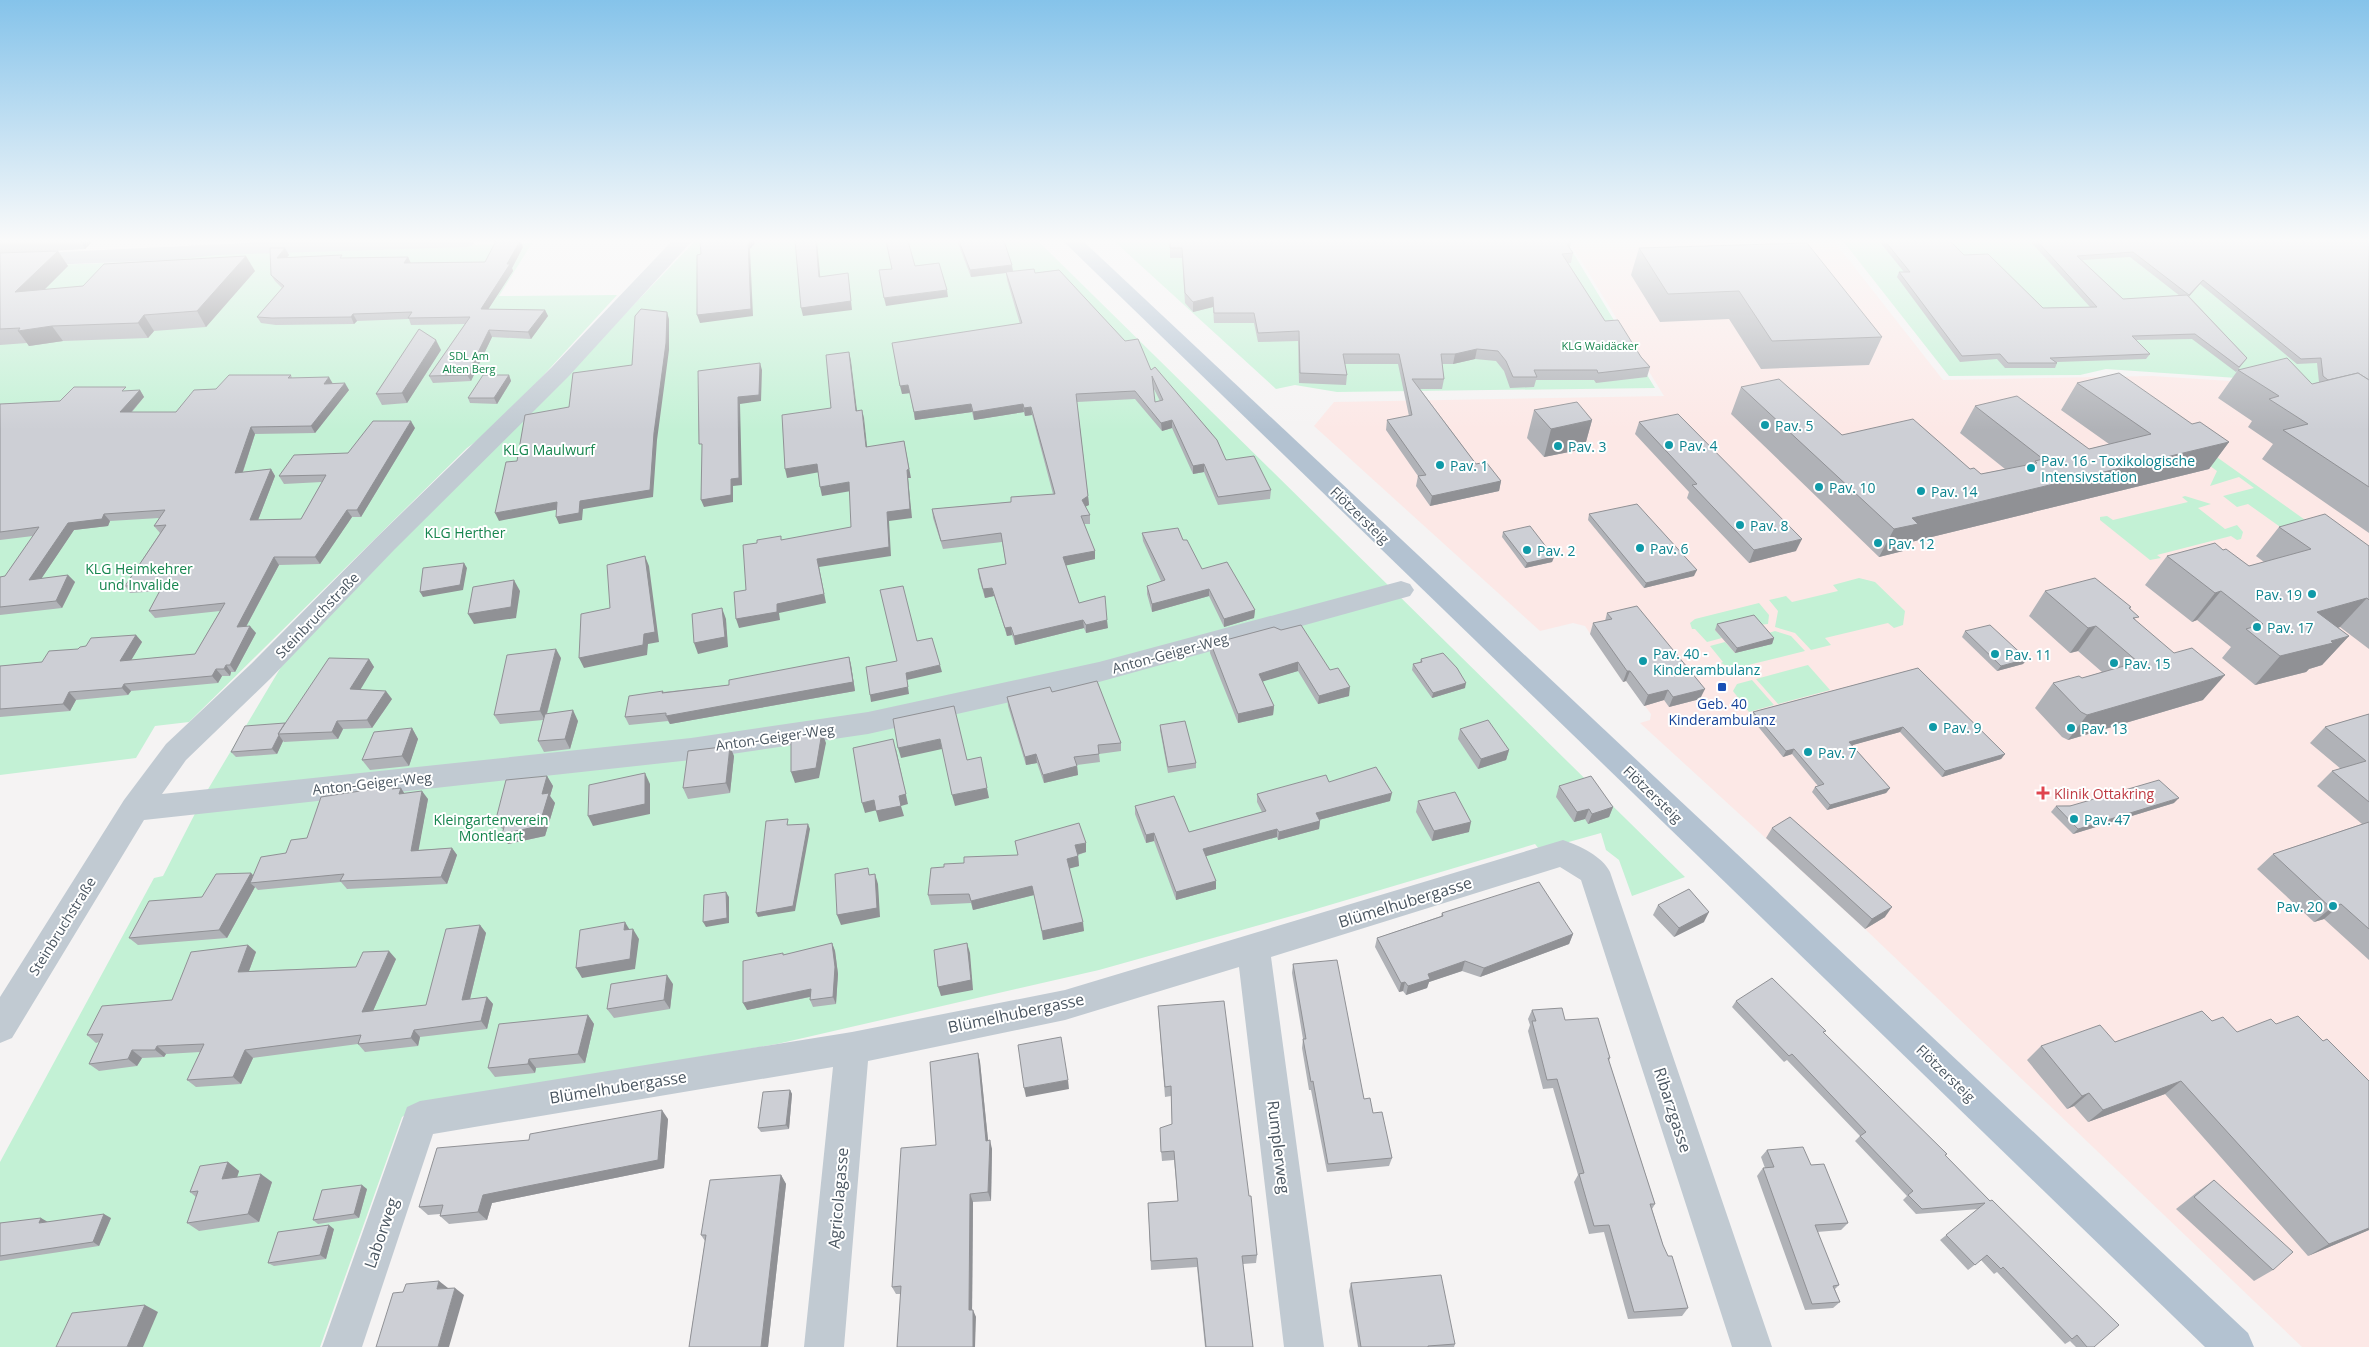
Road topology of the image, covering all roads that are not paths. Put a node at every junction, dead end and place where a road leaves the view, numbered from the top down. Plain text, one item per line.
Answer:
1 (624, 304) edge
2 (1138, 304) edge
3 (1401, 590) dead end
4 (135, 809) junction
5 (1594, 872) joint
6 (1254, 948) junction
7 (0, 1027) edge
8 (852, 1048) junction
9 (420, 1119) joint
10 (342, 1347) edge
11 (824, 1347) edge
12 (1304, 1347) edge
13 (1752, 1347) edge
14 (2234, 1347) edge

1 - 4 street, Steinbruchstraße
2 - 14 main road, Flötzersteig
3 - 4 street, Anton-Geiger-Weg
4 - 7 street, Steinbruchstraße
5 - 6 street, Blümelhubergasse
5 - 13 street, Ribarzgasse
6 - 8 street, Blümelhubergasse
6 - 12 street, Rumplerweg
8 - 9 street, Blümelhubergasse
8 - 11 street, Agricolagasse
9 - 10 street, Laborweg

